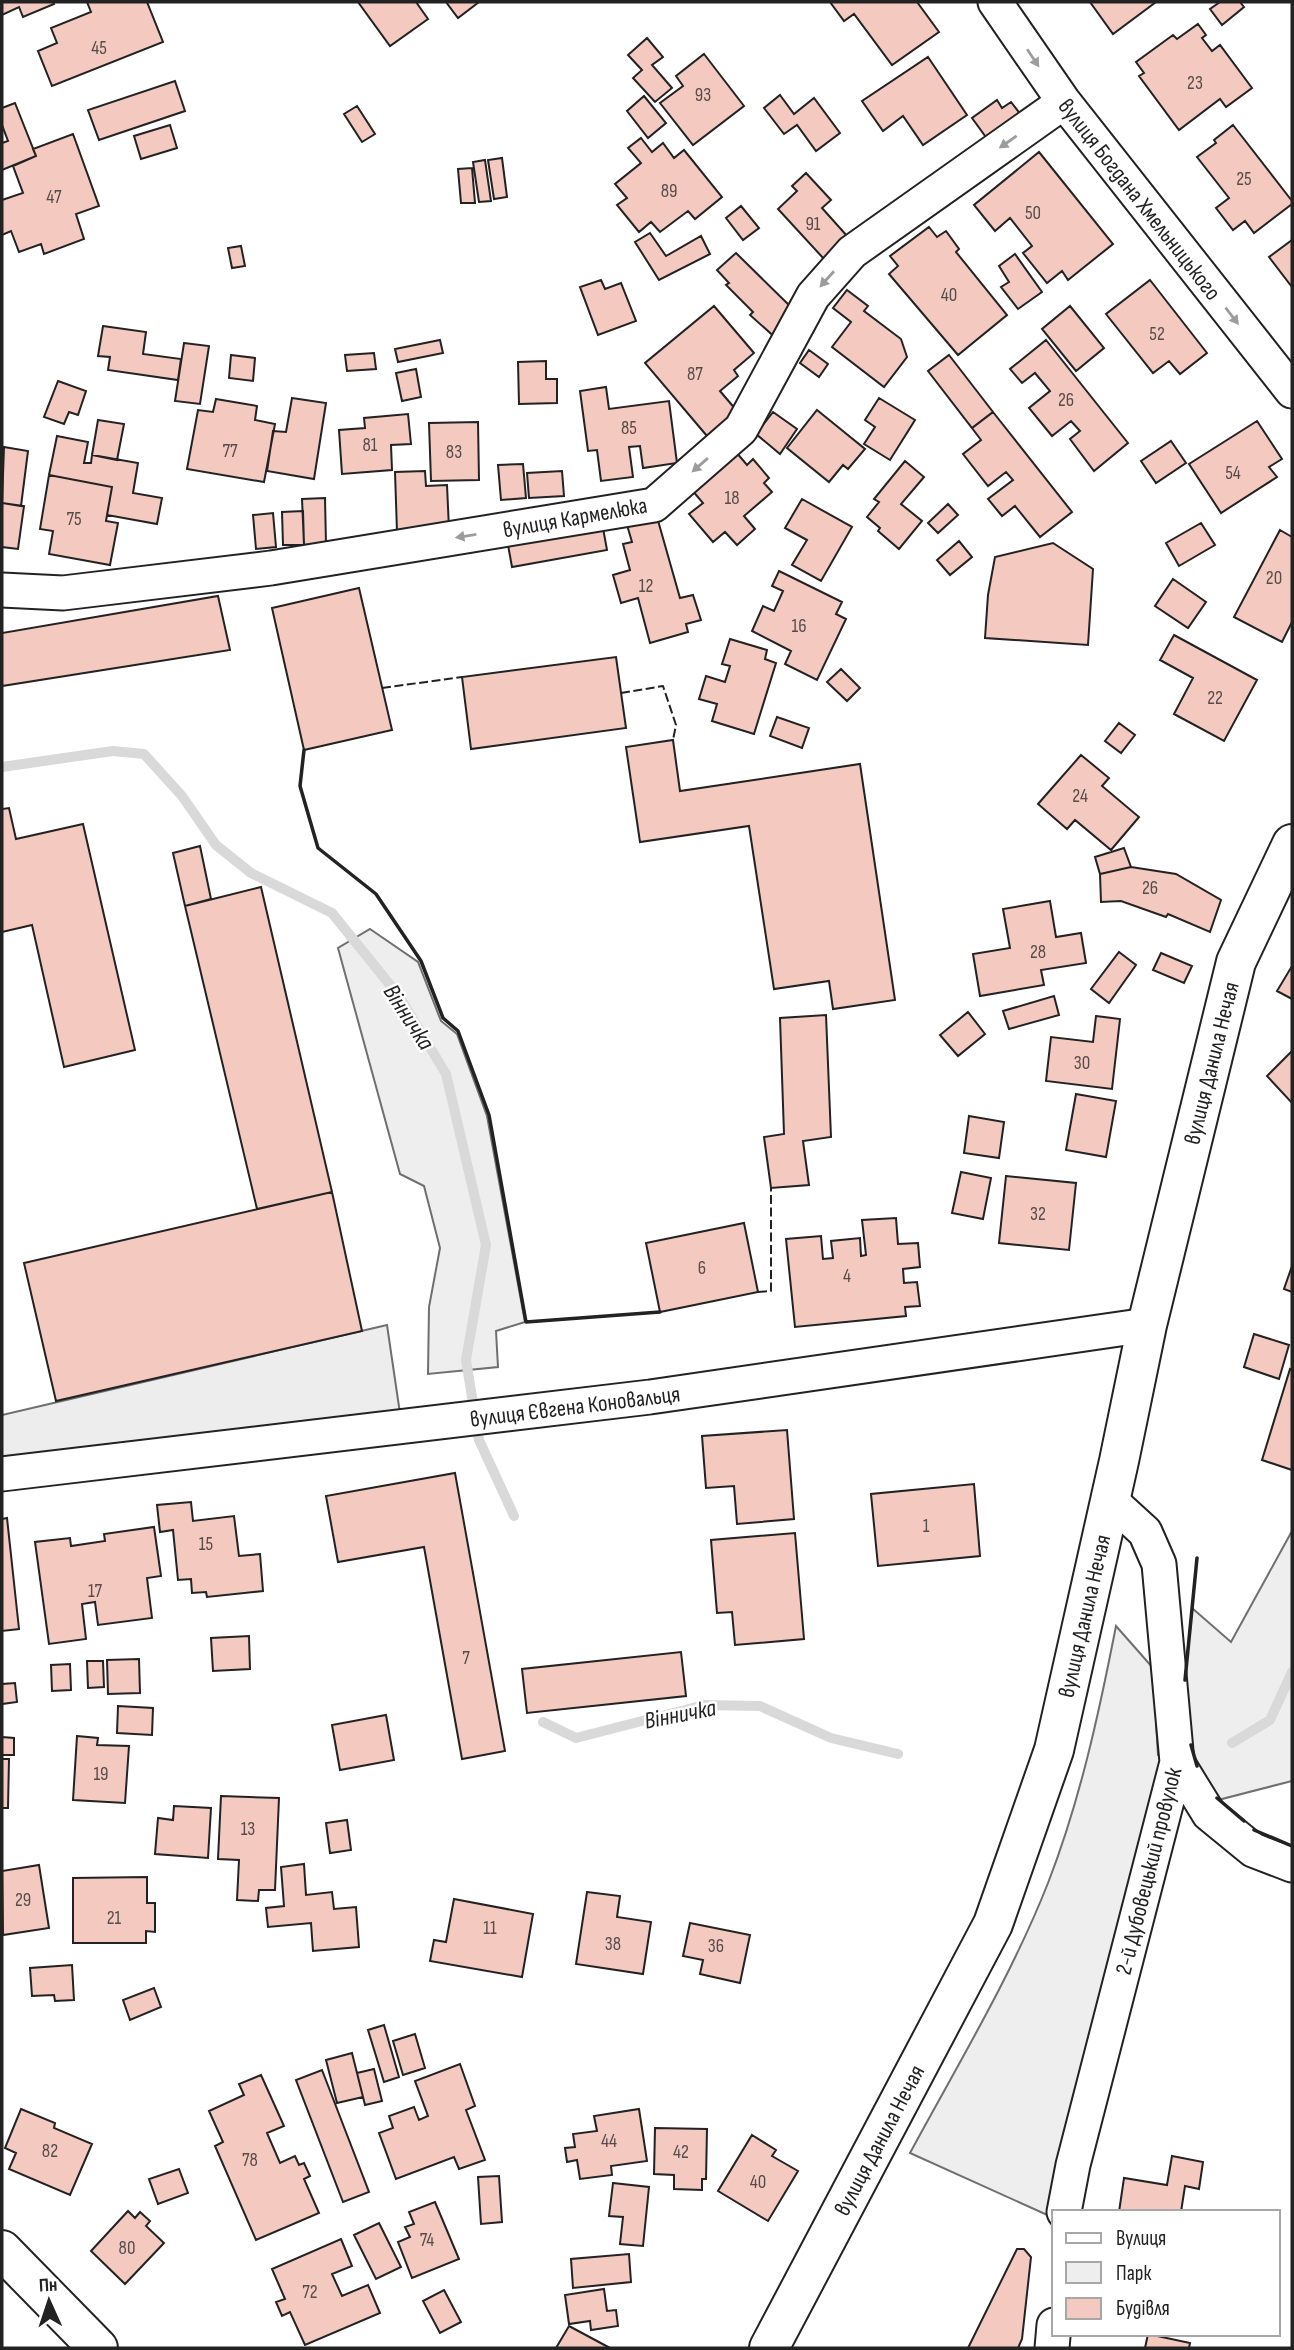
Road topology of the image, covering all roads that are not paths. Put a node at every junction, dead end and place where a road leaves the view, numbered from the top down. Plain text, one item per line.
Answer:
1 (995, 2) edge
2 (1063, 103) junction
3 (1292, 391) edge
4 (2, 590) edge
5 (1292, 844) edge
6 (1147, 1325) junction
7 (2, 1474) edge
8 (1111, 1501) junction
9 (1177, 1762) junction
10 (1292, 1865) edge
11 (1064, 2210) edge
12 (2, 2250) edge
13 (98, 2348) edge
14 (769, 2348) edge

1 -> 2 street, вулиця Богдана Хмельницького
2 -> 3 street, вулиця Богдана Хмельницького
2 -> 4 street, вулиця Кармелюка
5 - 6 main road, вулиця Данила Нечая
6 - 7 street, вулиця Євгена Коновальця
6 - 8 main road, вулиця Данила Нечая
8 - 9 street, 2-й Дубовецький провулок
8 - 14 main road, вулиця Данила Нечая
9 - 10 street
9 - 11 street, 2-й Дубовецький провулок
12 - 13 main road

